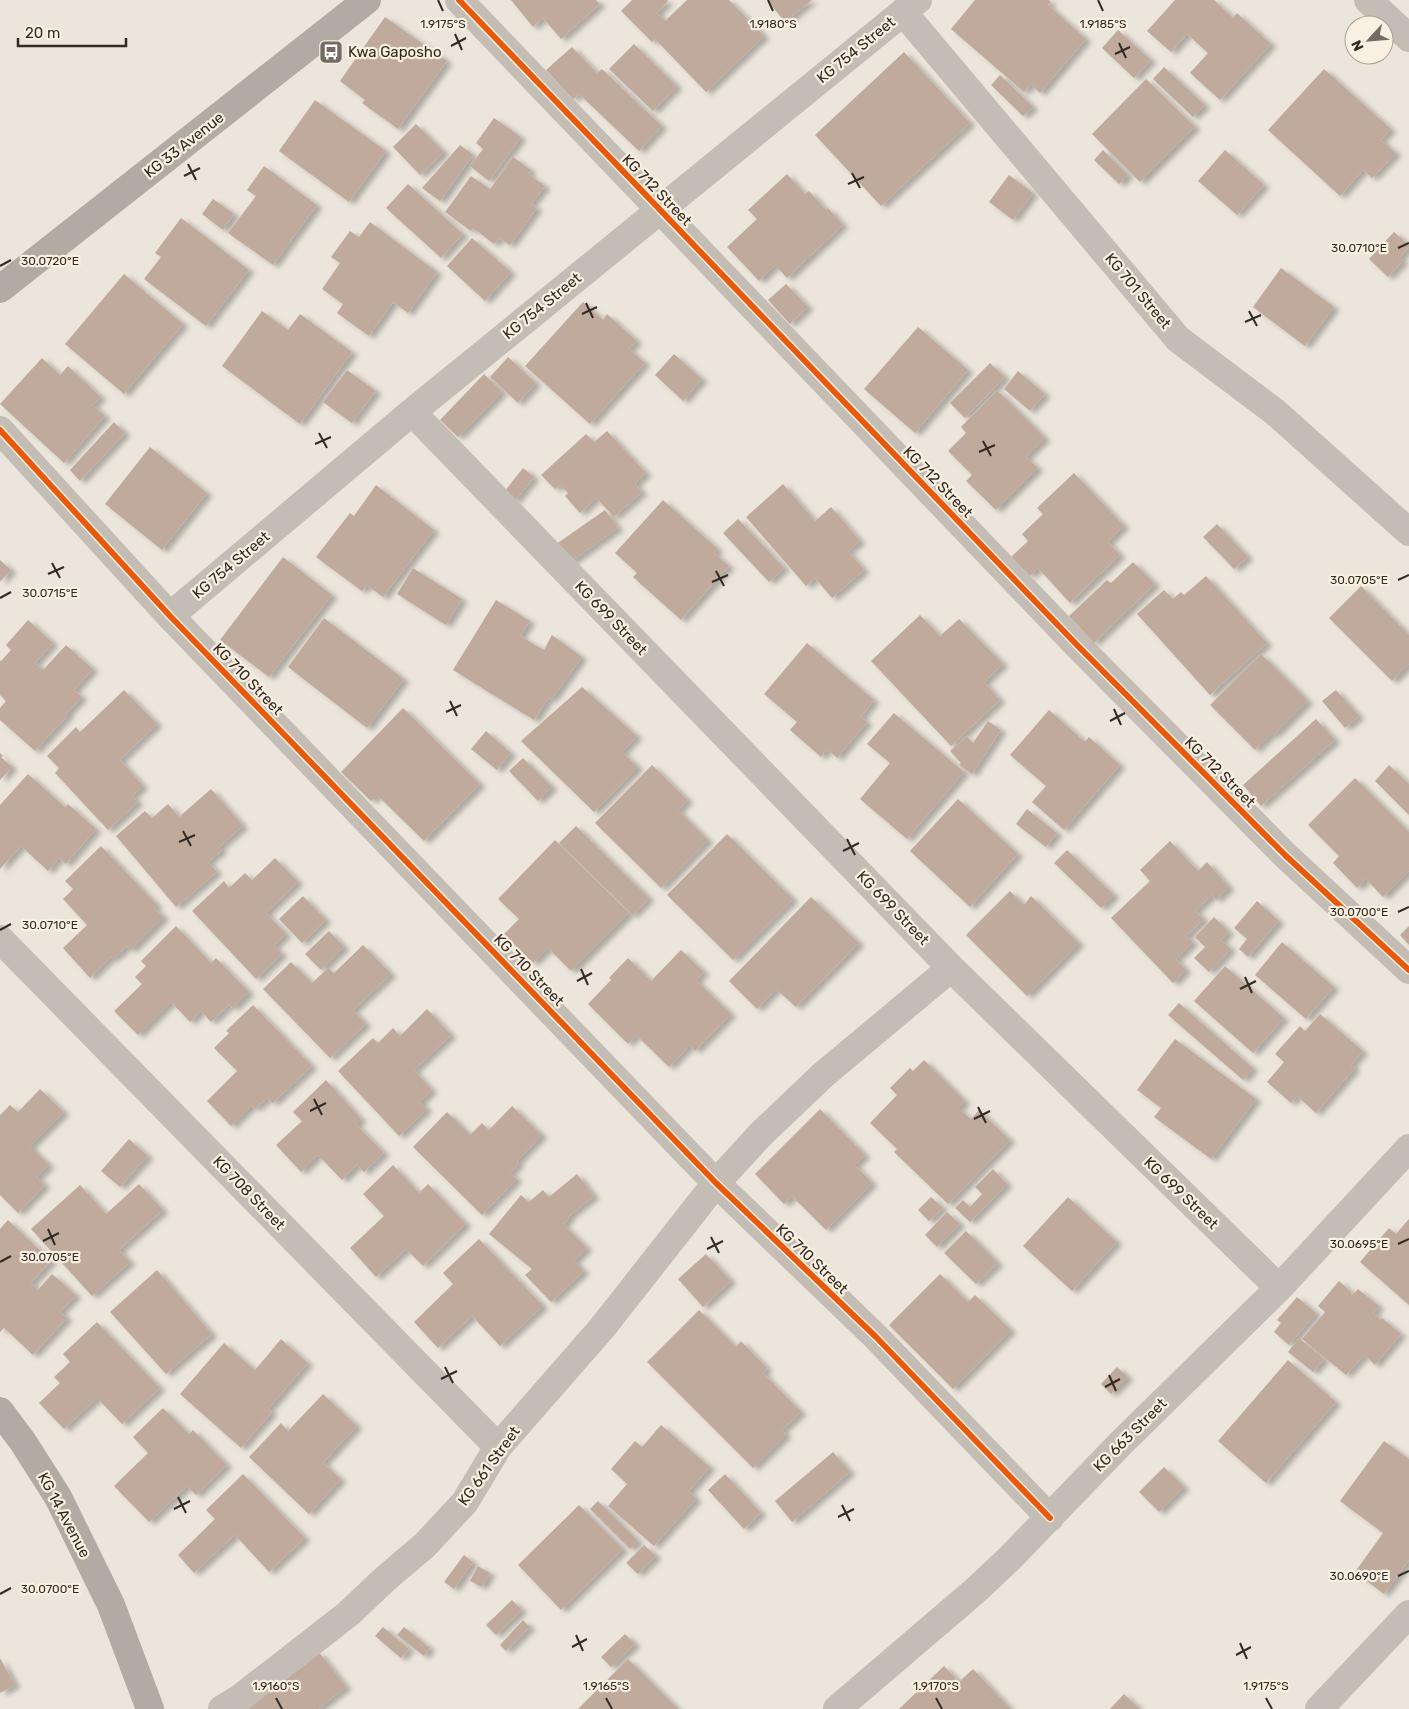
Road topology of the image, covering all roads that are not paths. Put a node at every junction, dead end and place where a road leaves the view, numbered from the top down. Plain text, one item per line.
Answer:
1 (367, 0) edge
2 (459, 0) edge
3 (1368, 0) edge
4 (910, 6) edge
5 (1409, 38) edge
6 (659, 210) junction
7 (0, 289) edge
8 (412, 412) junction
9 (0, 430) edge
10 (1409, 532) edge
11 (170, 616) junction
12 (0, 939) edge
13 (951, 968) junction
14 (1409, 970) edge
15 (1409, 1148) edge
16 (716, 1183) junction
17 (1279, 1288) junction
18 (0, 1411) edge
19 (498, 1447) junction
20 (1050, 1518) junction
21 (1409, 1614) edge
22 (150, 1709) edge
23 (222, 1709) edge
24 (837, 1709) edge
25 (1319, 1709) edge

1 - 7 main road, KG 33 Avenue
2 - 6 street, KG 712 Street
3 - 5 street
4 - 6 street, KG 754 Street
4 - 10 street, KG 701 Street
6 - 8 street, KG 754 Street
6 - 14 street, KG 712 Street
8 - 11 street, KG 754 Street
8 - 13 street, KG 699 Street
9 - 11 street, KG 710 Street
11 - 16 street, KG 710 Street
12 - 19 street, KG 708 Street
13 - 16 street, KG 661 Street
13 - 17 street, KG 699 Street
15 - 17 street, KG 663 Street
16 - 19 street, KG 661 Street
16 - 20 street, KG 710 Street
17 - 20 street, KG 663 Street
18 - 22 main road, KG 14 Avenue
19 - 23 street, KG 661 Street
20 - 24 street, KG 663 Street
21 - 25 street

